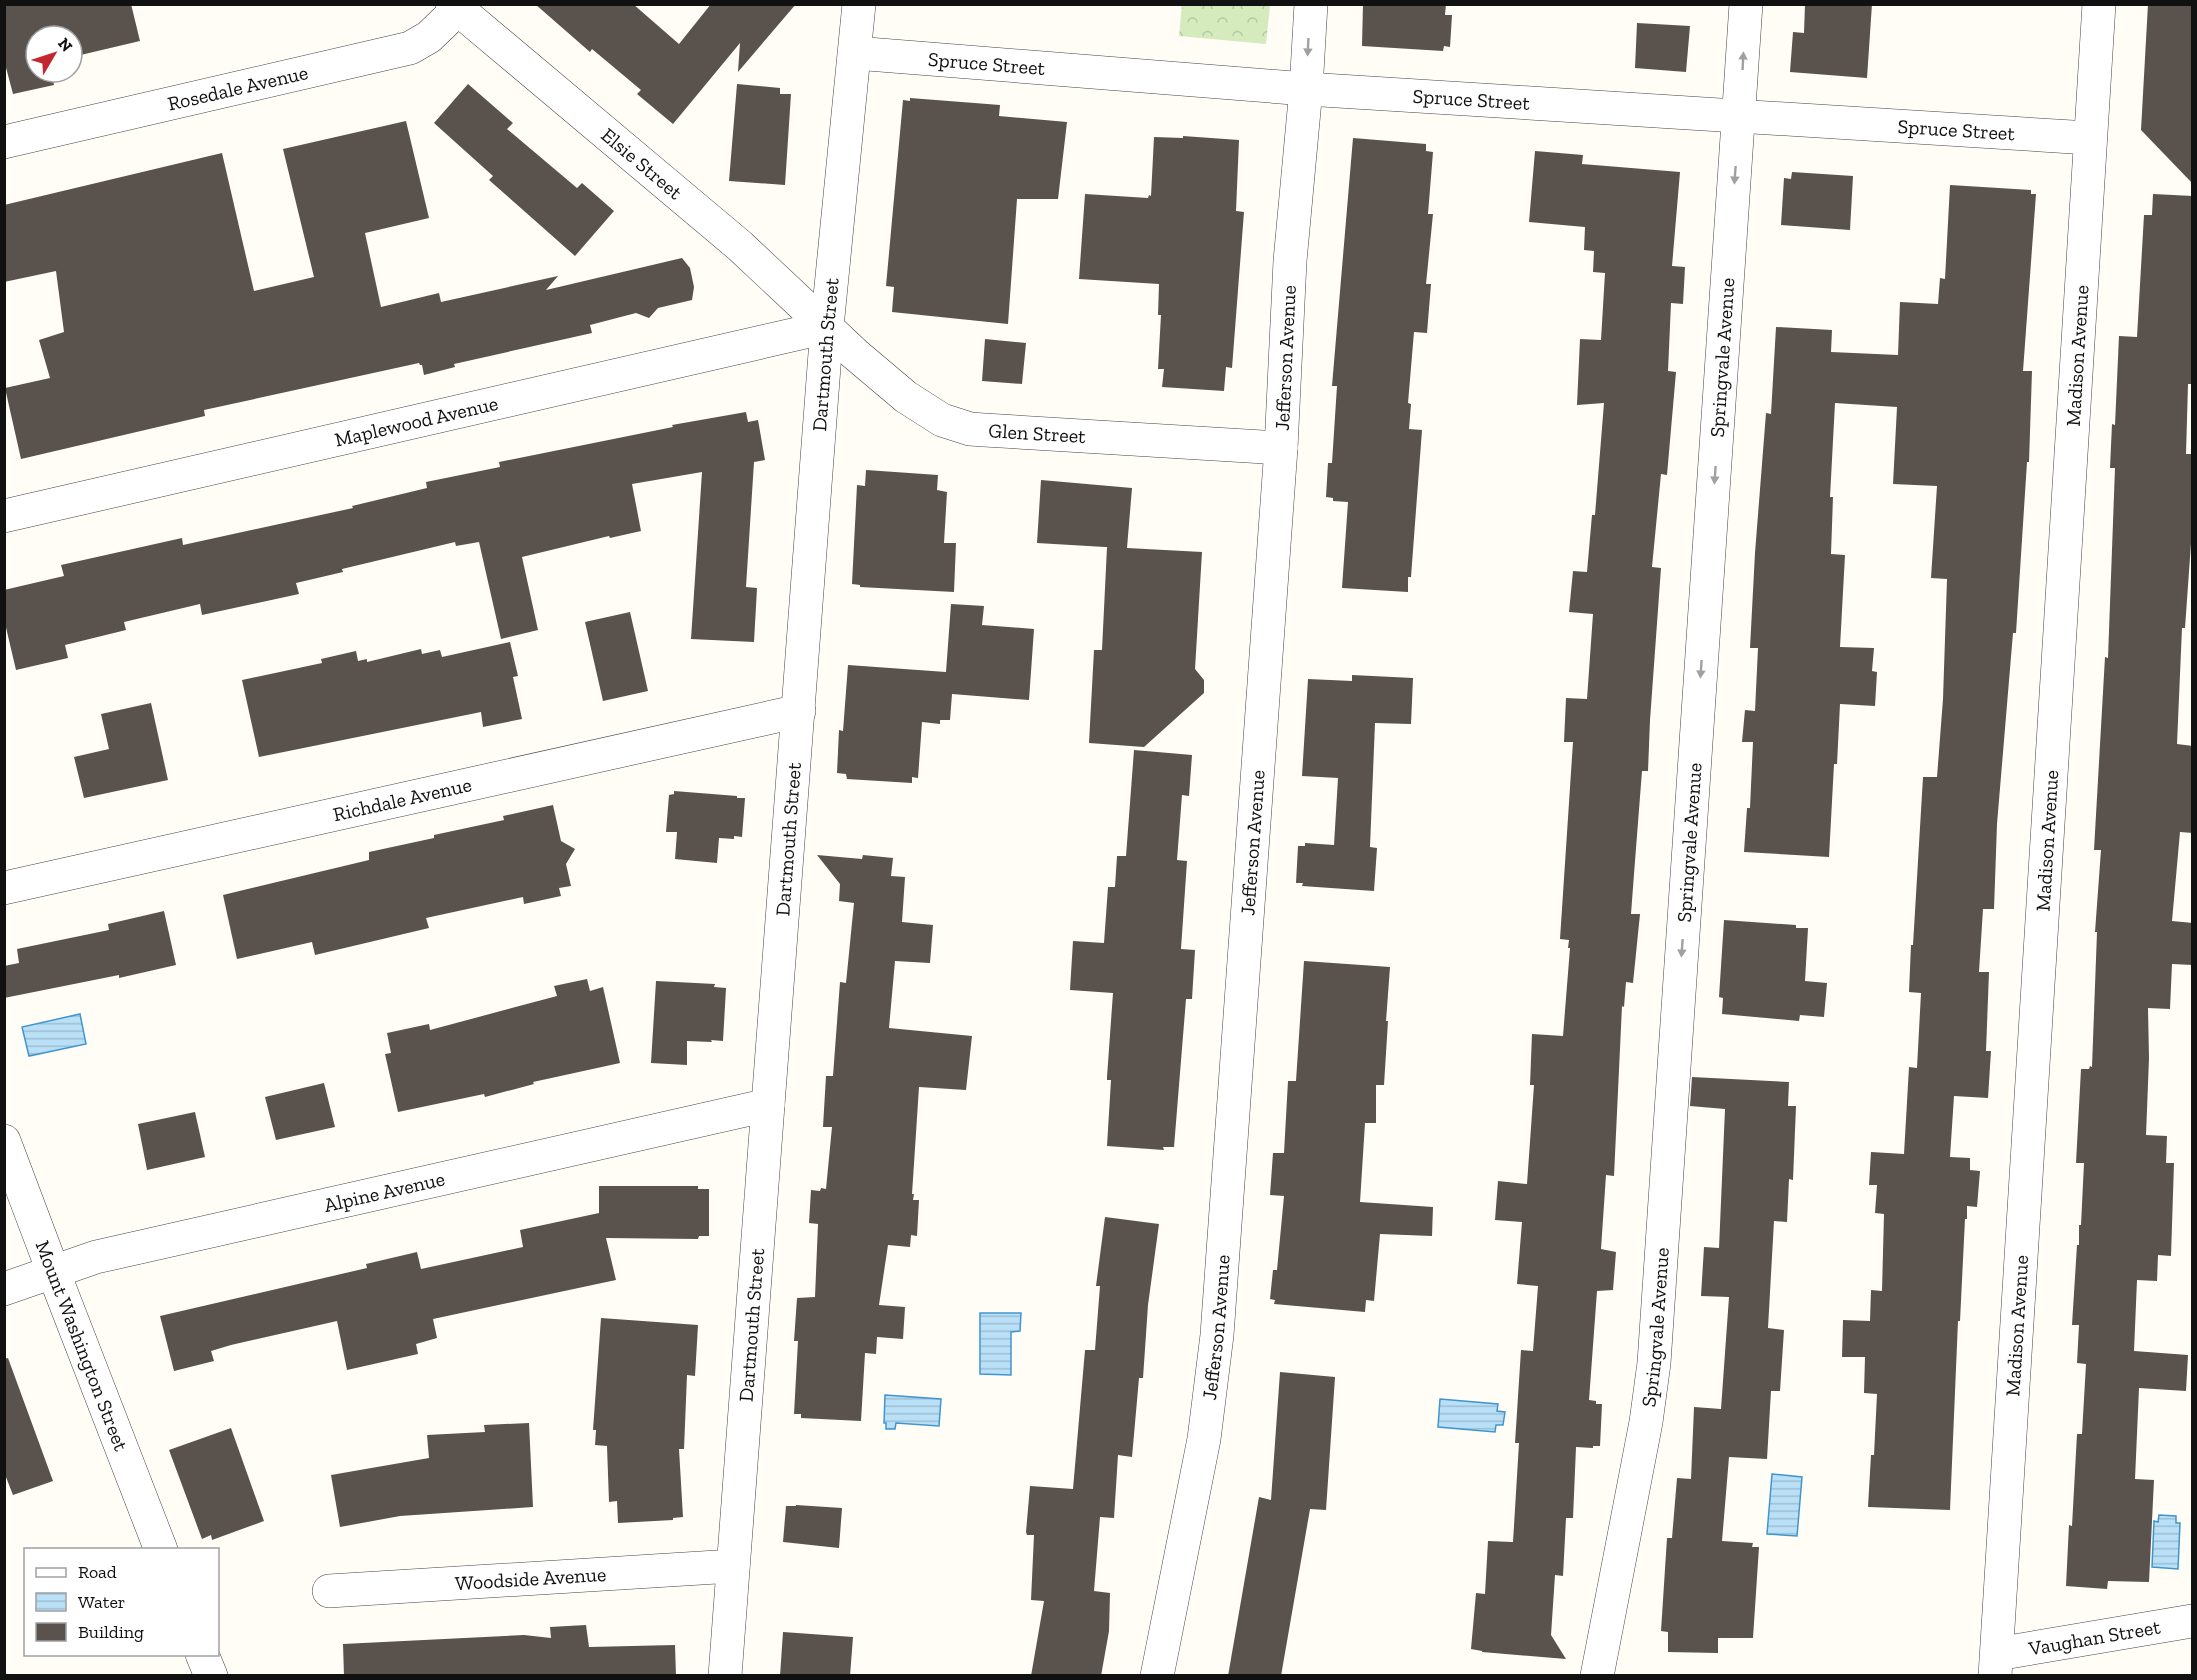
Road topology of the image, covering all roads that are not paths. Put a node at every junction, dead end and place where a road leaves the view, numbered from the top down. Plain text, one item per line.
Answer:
1 (859, 4) edge
2 (1311, 4) edge
3 (1746, 4) edge
4 (2099, 4) edge
5 (455, 7) edge
6 (855, 53) junction
7 (1306, 89) junction
8 (1739, 117) junction
9 (2089, 138) junction
10 (4, 142) edge
11 (827, 327) junction
12 (1281, 448) junction
13 (4, 516) edge
14 (800, 711) junction
15 (4, 888) edge
16 (768, 1105) junction
17 (4, 1142) edge
18 (53, 1271) junction
19 (4, 1289) edge
20 (160, 1548) edge
21 (733, 1566) junction
22 (329, 1591) dead end
23 (2193, 1621) edge
24 (203, 1656) edge
25 (1996, 1665) edge
26 (211, 1676) edge
27 (725, 1676) edge
28 (1157, 1676) edge
29 (1597, 1676) edge

1 - 6 street, Dartmouth Street
2 -> 7 street, Jefferson Avenue
8 -> 3 street, Springvale Avenue
4 - 9 street, Madison Avenue
5 - 10 street, Rosedale Avenue
5 - 11 street, Elsie Street
6 - 7 street, Spruce Street
6 - 11 street, Dartmouth Street
7 - 8 street, Spruce Street
7 - 12 street, Jefferson Avenue
8 - 9 street, Spruce Street
8 -> 29 street, Springvale Avenue
9 - 25 street, Madison Avenue
11 - 12 street, Glen Street
11 - 13 street, Maplewood Avenue
11 - 14 street, Dartmouth Street
12 - 28 street, Jefferson Avenue
14 - 15 street, Richdale Avenue
14 - 16 street, Dartmouth Street
16 - 18 street, Alpine Avenue
16 - 21 street, Dartmouth Street
17 - 18 street, Mount Washington Street
18 - 19 street, Alpine Avenue
18 - 20 street, Mount Washington Street
21 - 22 street, Woodside Avenue
21 - 27 street, Dartmouth Street
23 - 25 street, Vaughan Street
24 - 26 street

